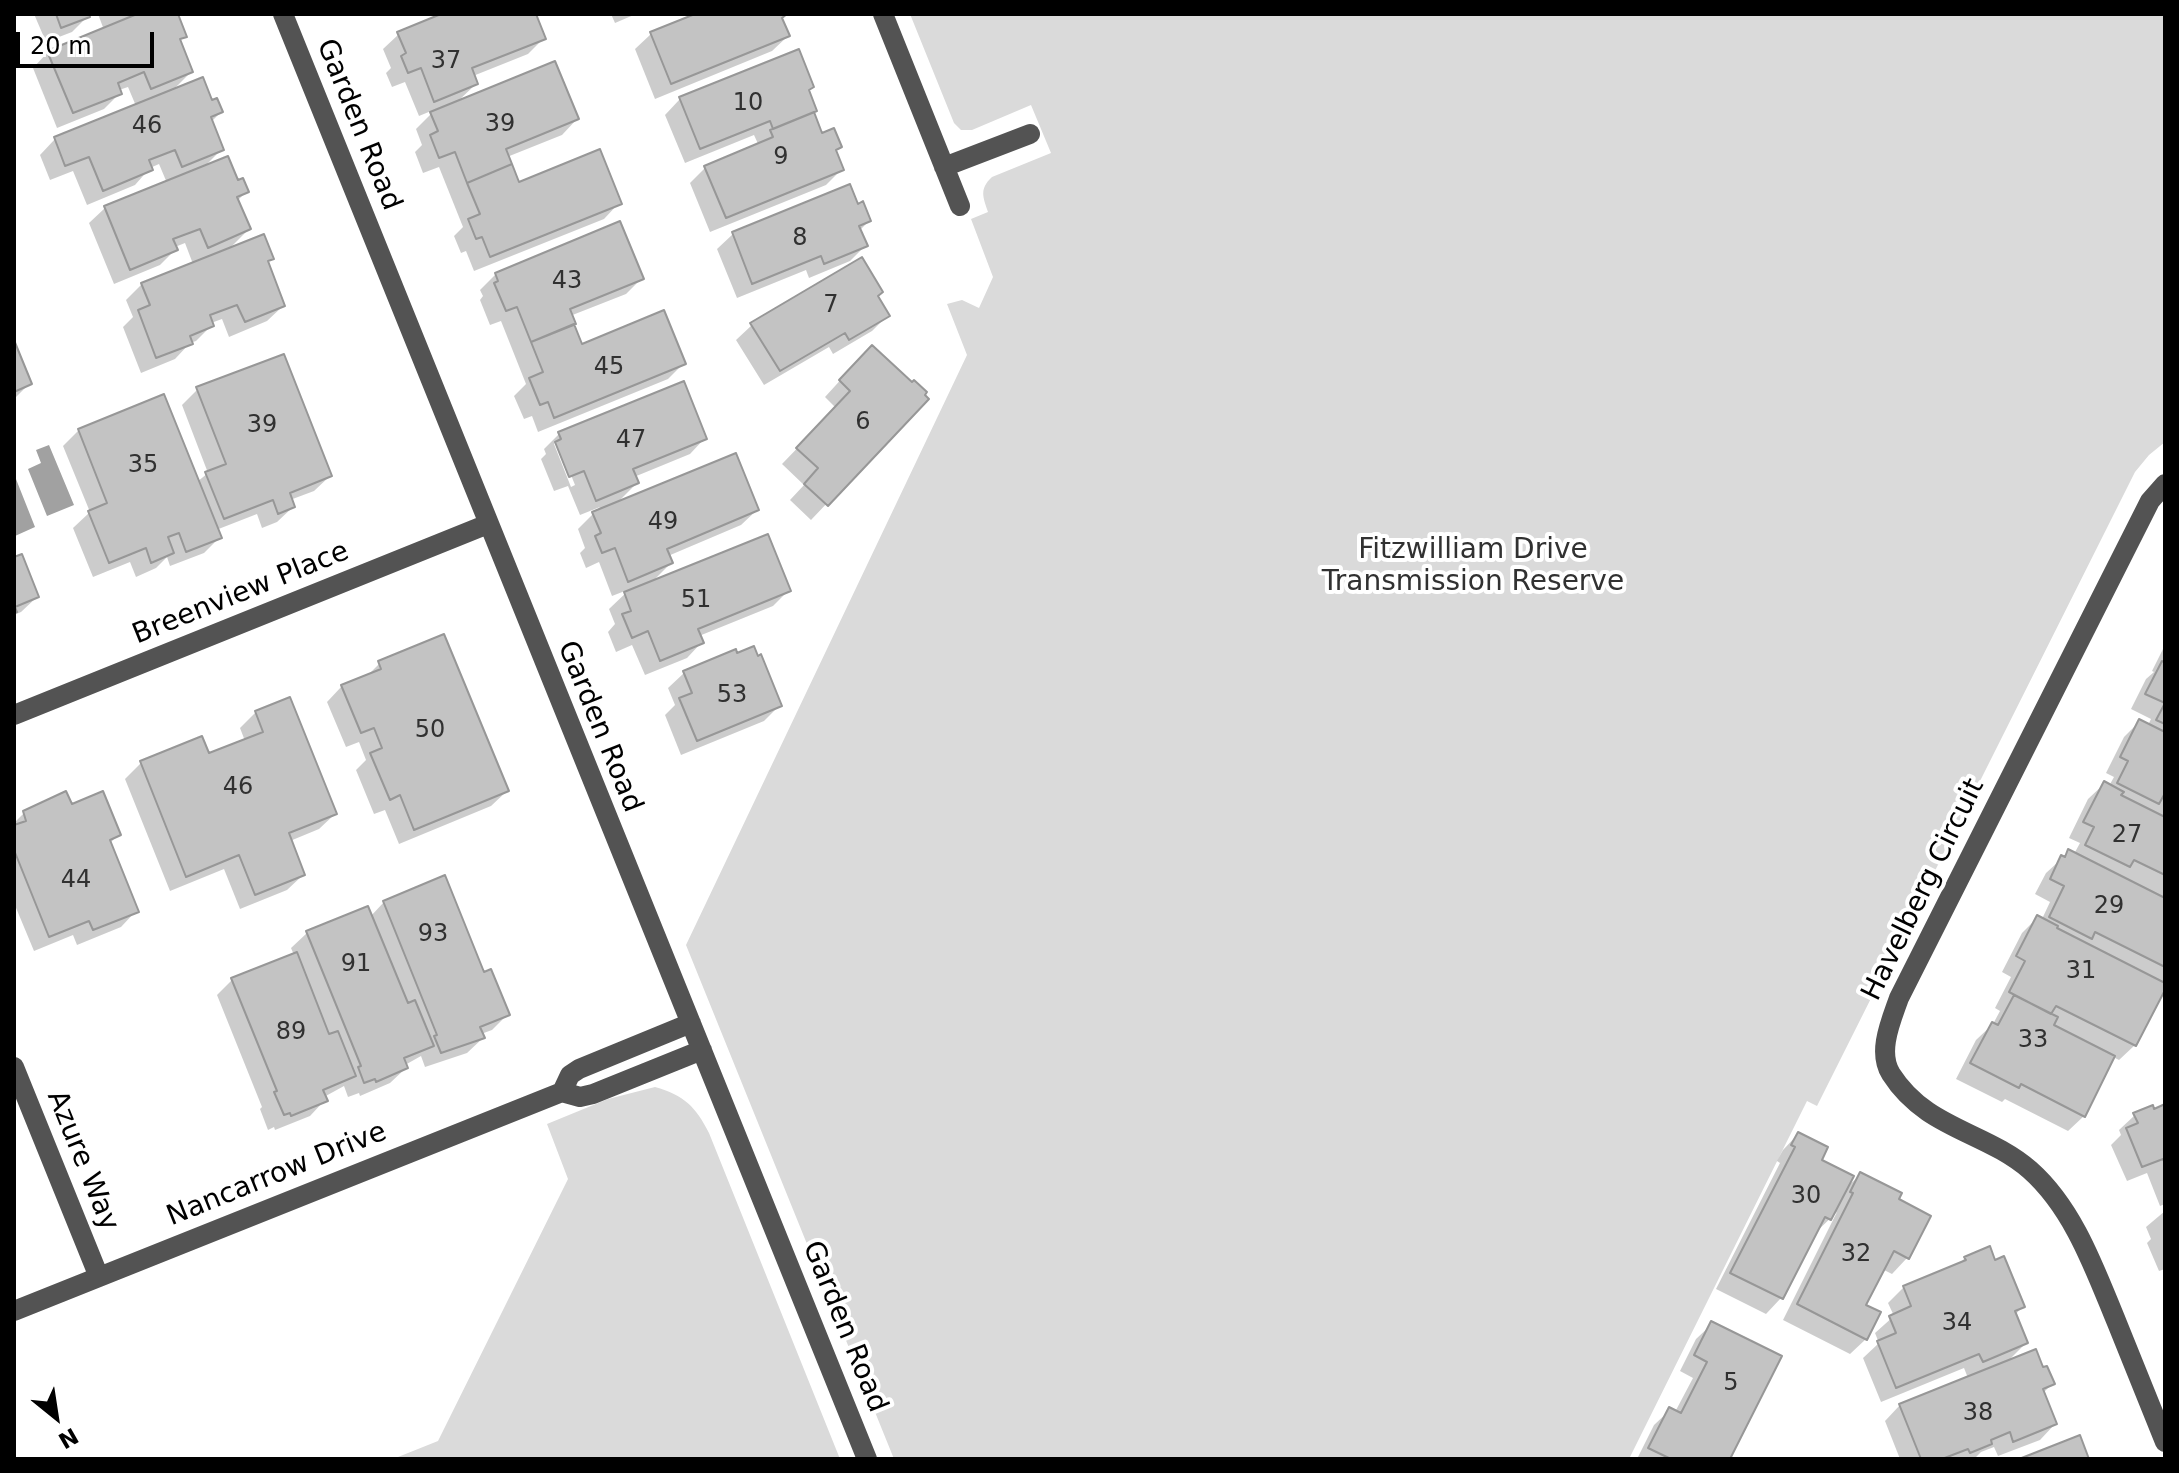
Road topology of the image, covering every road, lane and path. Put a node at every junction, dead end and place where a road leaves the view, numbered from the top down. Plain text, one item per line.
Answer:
1 (283, 14) edge
2 (883, 14) edge
3 (1030, 134) dead end
4 (944, 167) junction
5 (960, 206) dead end
6 (2165, 484) edge
7 (488, 524) junction
8 (14, 715) edge
9 (691, 1023) junction
10 (702, 1050) junction
11 (14, 1067) edge
12 (562, 1092) junction
13 (99, 1277) junction
14 (14, 1311) edge
15 (2165, 1442) edge
16 (867, 1459) edge

1 - 7 street, Garden Road
2 - 4 street
3 - 4 street
4 - 5 street
6 - 15 street, Havelberg Circuit
7 - 8 street, Breenview Place
7 - 9 street, Garden Road
9 - 10 street, Garden Road
9 - 12 street, Nancarrow Drive
10 - 12 street, Nancarrow Drive
10 - 16 street, Garden Road
11 - 13 street, Azure Way
12 - 13 street, Nancarrow Drive
13 - 14 street, Nancarrow Drive

